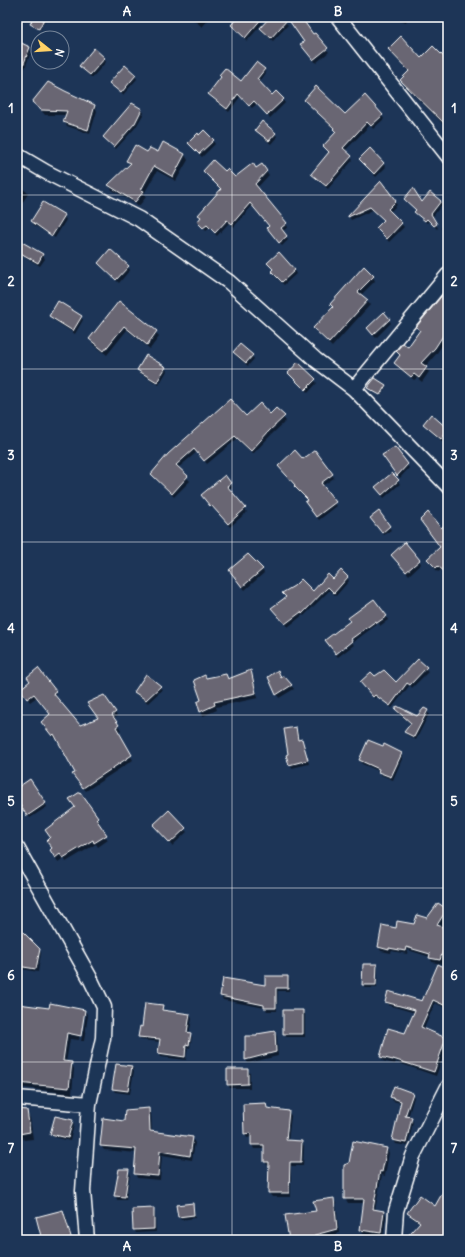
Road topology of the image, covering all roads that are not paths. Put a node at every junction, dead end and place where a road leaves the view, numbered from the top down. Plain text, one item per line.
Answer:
1 (338, 17) edge
2 (17, 155) edge
3 (448, 156) edge
4 (448, 275) edge
5 (354, 389) junction
6 (448, 486) edge
7 (17, 848) edge
8 (448, 1087) edge
9 (17, 1098) edge
10 (88, 1104) junction
11 (87, 1240) edge
12 (394, 1240) edge

1 - 3 street
2 - 5 street
4 - 5 street
5 - 6 street
7 - 10 street
8 - 12 street
9 - 10 street
10 - 11 street

